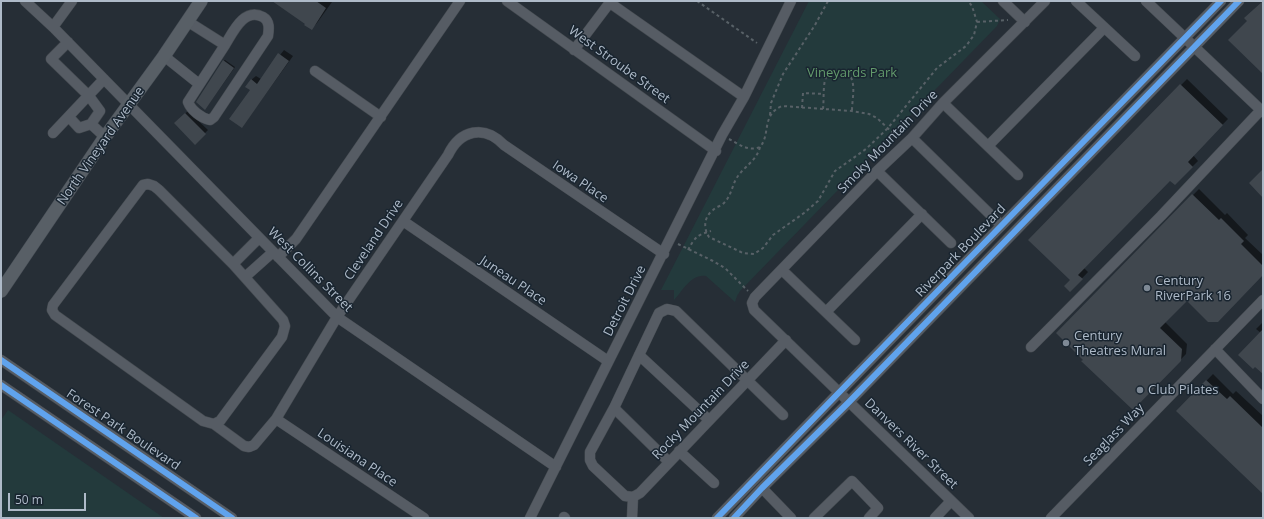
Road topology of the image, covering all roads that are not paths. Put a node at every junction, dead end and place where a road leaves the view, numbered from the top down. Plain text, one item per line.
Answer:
1 (24, 1) edge
2 (72, 1) edge
3 (201, 1) edge
4 (460, 1) edge
5 (506, 1) edge
6 (1003, 1) edge
7 (1045, 1) edge
8 (1076, 1) edge
9 (1146, 1) edge
10 (1221, 1) edge
11 (1239, 1) edge
12 (610, 2) edge
13 (786, 3) edge
14 (187, 21) junction
15 (1025, 22) junction
16 (53, 27) junction
17 (1104, 28) junction
18 (1184, 38) junction
19 (68, 42) junction
20 (225, 45) junction
21 (1193, 47) junction
22 (574, 50) junction
23 (164, 56) junction
24 (1135, 56) dead end
25 (315, 71) dead end
26 (104, 79) junction
27 (199, 84) junction
28 (89, 96) junction
29 (744, 97) junction
30 (944, 103) junction
31 (129, 105) junction
32 (1262, 111) edge
33 (69, 117) junction
34 (381, 117) junction
35 (91, 124) junction
36 (53, 133) dead end
37 (482, 133) joint
38 (105, 137) junction
39 (908, 141) junction
40 (988, 146) junction
41 (716, 151) junction
42 (877, 171) junction
43 (1018, 175) dead end
44 (922, 214) junction
45 (403, 221) junction
46 (1001, 225) junction
47 (259, 238) junction
48 (951, 243) dead end
49 (275, 254) junction
50 (664, 254) junction
51 (232, 264) junction
52 (782, 270) junction
53 (245, 277) junction
54 (1, 291) edge
55 (753, 300) joint
56 (1263, 300) edge
57 (826, 312) junction
58 (337, 317) junction
59 (786, 340) junction
60 (855, 340) dead end
61 (1031, 347) dead end
62 (1215, 349) junction
63 (639, 356) junction
64 (1, 360) edge
65 (608, 361) junction
66 (747, 379) junction
67 (1, 386) edge
68 (839, 392) junction
69 (1263, 400) edge
70 (849, 402) junction
71 (614, 408) junction
72 (783, 415) dead end
73 (276, 419) junction
74 (709, 420) junction
75 (214, 424) junction
76 (679, 451) junction
77 (669, 462) junction
78 (556, 467) junction
79 (714, 483) dead end
80 (762, 488) junction
81 (633, 497) junction
82 (951, 501) junction
83 (196, 518) edge
84 (232, 518) edge
85 (424, 518) edge
86 (530, 518) edge
87 (632, 518) edge
88 (717, 518) edge
89 (734, 518) edge
90 (792, 518) edge
91 (814, 518) edge
92 (868, 518) edge
93 (935, 518) edge
94 (969, 518) edge
95 (1050, 518) edge

1 - 16 street, West Collins Street
2 - 16 street
3 - 14 main road, North Vineyard Avenue
4 - 34 street
5 - 22 street, West Stroube Street
6 - 15 street
7 - 15 street, Smoky Mountain Drive
8 - 17 street
9 - 18 street
10 - 18 street, Riverpark Boulevard
11 - 21 street, Riverpark Boulevard
12 - 22 street
12 - 29 street
13 - 29 street, Detroit Drive
14 - 20 street
14 - 23 main road, North Vineyard Avenue
15 - 30 street, Smoky Mountain Drive
16 - 19 street, West Collins Street
17 - 24 street
17 - 40 street
18 - 21 street
18 - 46 street, Riverpark Boulevard
19 - 26 street, West Collins Street
19 - 28 street
20 - 27 street
20 - 27 street
21 - 32 street
21 - 70 street, Riverpark Boulevard
22 - 41 street, West Stroube Street
23 - 27 street
23 - 31 main road, North Vineyard Avenue
25 - 34 street
26 - 28 street
26 - 31 street, West Collins Street
28 - 33 street
28 - 35 street
29 - 41 street, Detroit Drive
30 - 39 street, Smoky Mountain Drive
30 - 40 street
31 - 38 main road, North Vineyard Avenue
31 - 47 street, West Collins Street
32 - 61 street
33 - 35 street
33 - 36 street
34 - 49 street
35 - 38 street
37 - 45 street, Cleveland Drive
37 - 50 street, Iowa Place
38 - 54 main road, North Vineyard Avenue
39 - 42 street, Smoky Mountain Drive
39 - 46 street
40 - 43 street
41 - 50 street, Detroit Drive
42 - 44 street
42 - 52 street, Smoky Mountain Drive
44 - 48 street
44 - 57 street
45 - 58 street, Cleveland Drive
45 - 65 street, Juneau Place
46 - 68 street, Riverpark Boulevard
47 - 49 street, West Collins Street
47 - 51 street
49 - 53 street
49 - 58 street, West Collins Street
50 - 65 street, Detroit Drive
51 - 53 street
51 - 75 street
52 - 55 street, Smoky Mountain Drive
52 - 57 street
53 - 75 street
55 - 59 street, Danvers River Street
56 - 62 street, Seaglass Way
57 - 60 street
58 - 73 street, Cleveland Drive
58 - 78 street, West Collins Street
59 - 66 street, Rocky Mountain Drive
59 - 68 street, Danvers River Street
62 - 69 street
62 - 95 street, Seaglass Way
63 - 66 street
63 - 71 street
63 - 74 street
64 - 84 street, Forest Park Boulevard
65 - 78 street, Detroit Drive
66 - 72 street
66 - 74 street, Rocky Mountain Drive
67 - 83 street
68 - 70 street, Danvers River Street
68 - 88 street, Riverpark Boulevard
70 - 80 street, Riverpark Boulevard
70 - 82 street, Danvers River Street
71 - 77 street
71 - 81 street
73 - 75 street, Cleveland Drive
73 - 85 street, Louisiana Place
74 - 76 street, Rocky Mountain Drive
76 - 77 street, Rocky Mountain Drive
76 - 79 street
77 - 81 street, Rocky Mountain Drive
78 - 86 street, Detroit Drive
80 - 89 street, Riverpark Boulevard
80 - 90 street
81 - 87 street
82 - 93 street
82 - 94 street, Danvers River Street
91 - 92 street

